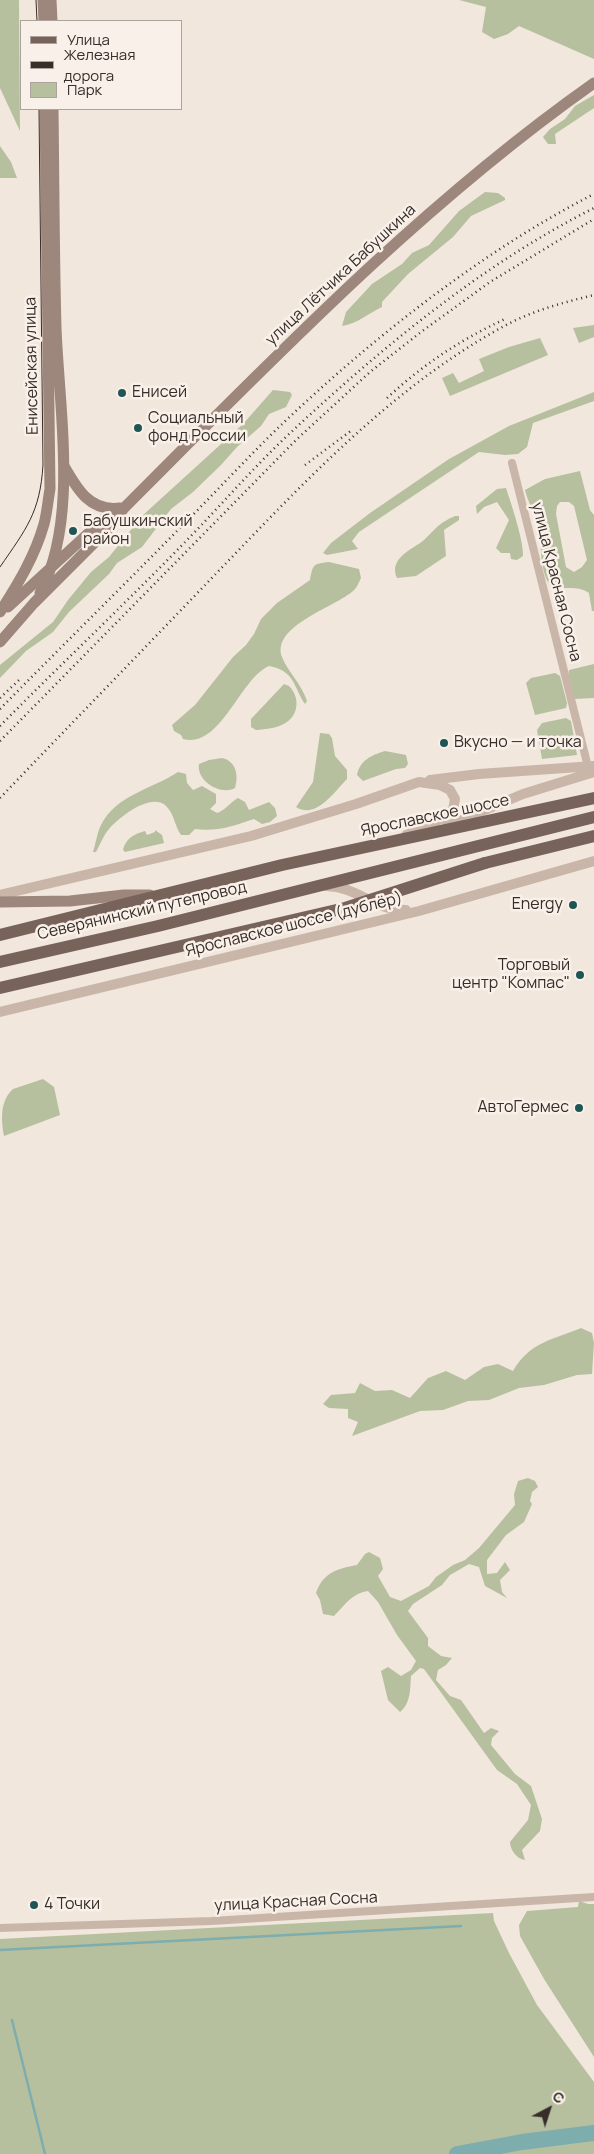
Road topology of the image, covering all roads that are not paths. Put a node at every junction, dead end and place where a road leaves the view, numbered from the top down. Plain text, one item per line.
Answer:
1 (43, 0) edge
2 (51, 0) edge
3 (44, 20) edge
4 (52, 20) edge
5 (594, 83) edge
6 (45, 110) edge
7 (53, 110) edge
8 (512, 463) dead end
9 (63, 464) junction
10 (124, 508) junction
11 (53, 565) junction
12 (34, 603) junction
13 (0, 613) edge
14 (0, 642) edge
15 (592, 768) edge
16 (419, 782) junction
17 (594, 798) edge
18 (594, 817) edge
19 (424, 835) junction
20 (594, 836) edge
21 (396, 840) junction
22 (594, 861) edge
23 (282, 865) joint
24 (318, 886) junction
25 (0, 895) edge
26 (162, 895) junction
27 (0, 902) edge
28 (419, 911) junction
29 (0, 935) edge
30 (0, 962) edge
31 (0, 988) edge
32 (0, 1012) edge
33 (594, 1896) edge
34 (0, 1928) edge

1 - 3 main road
2 - 4 main road
5 - 10 main road, улица Лётчика Бабушкина
6 - 13 main road, Енисейская улица
7 - 9 main road, Енисейская улица
8 - 15 street, улица Красная Сосна
9 - 10 main road
9 - 11 main road, Енисейская улица
10 - 11 main road, улица Лётчика Бабушкина
10 - 12 main road, улица Лётчика Бабушкина
11 - 12 main road, Енисейская улица
11 - 13 main road, улица Лётчика Бабушкина
12 - 14 main road, улица Лётчика Бабушкина
15 - 16 street
15 - 19 street
16 - 21 street
16 - 25 street
17 - 19 main road, Ярославское шоссе
18 - 24 main road
19 - 21 main road, Ярославское шоссе
20 - 31 main road, bridge
21 - 23 main road, Ярославское шоссе
22 - 28 street, Ярославское шоссе (дублёр)
23 - 26 main road, Северянинский путепровод
24 - 28 street
24 - 30 main road, Северянинский путепровод
26 - 27 main road
26 - 29 main road, Северянинский путепровод
28 - 32 street, Ярославское шоссе (дублёр)
33 - 34 street, улица Красная Сосна

